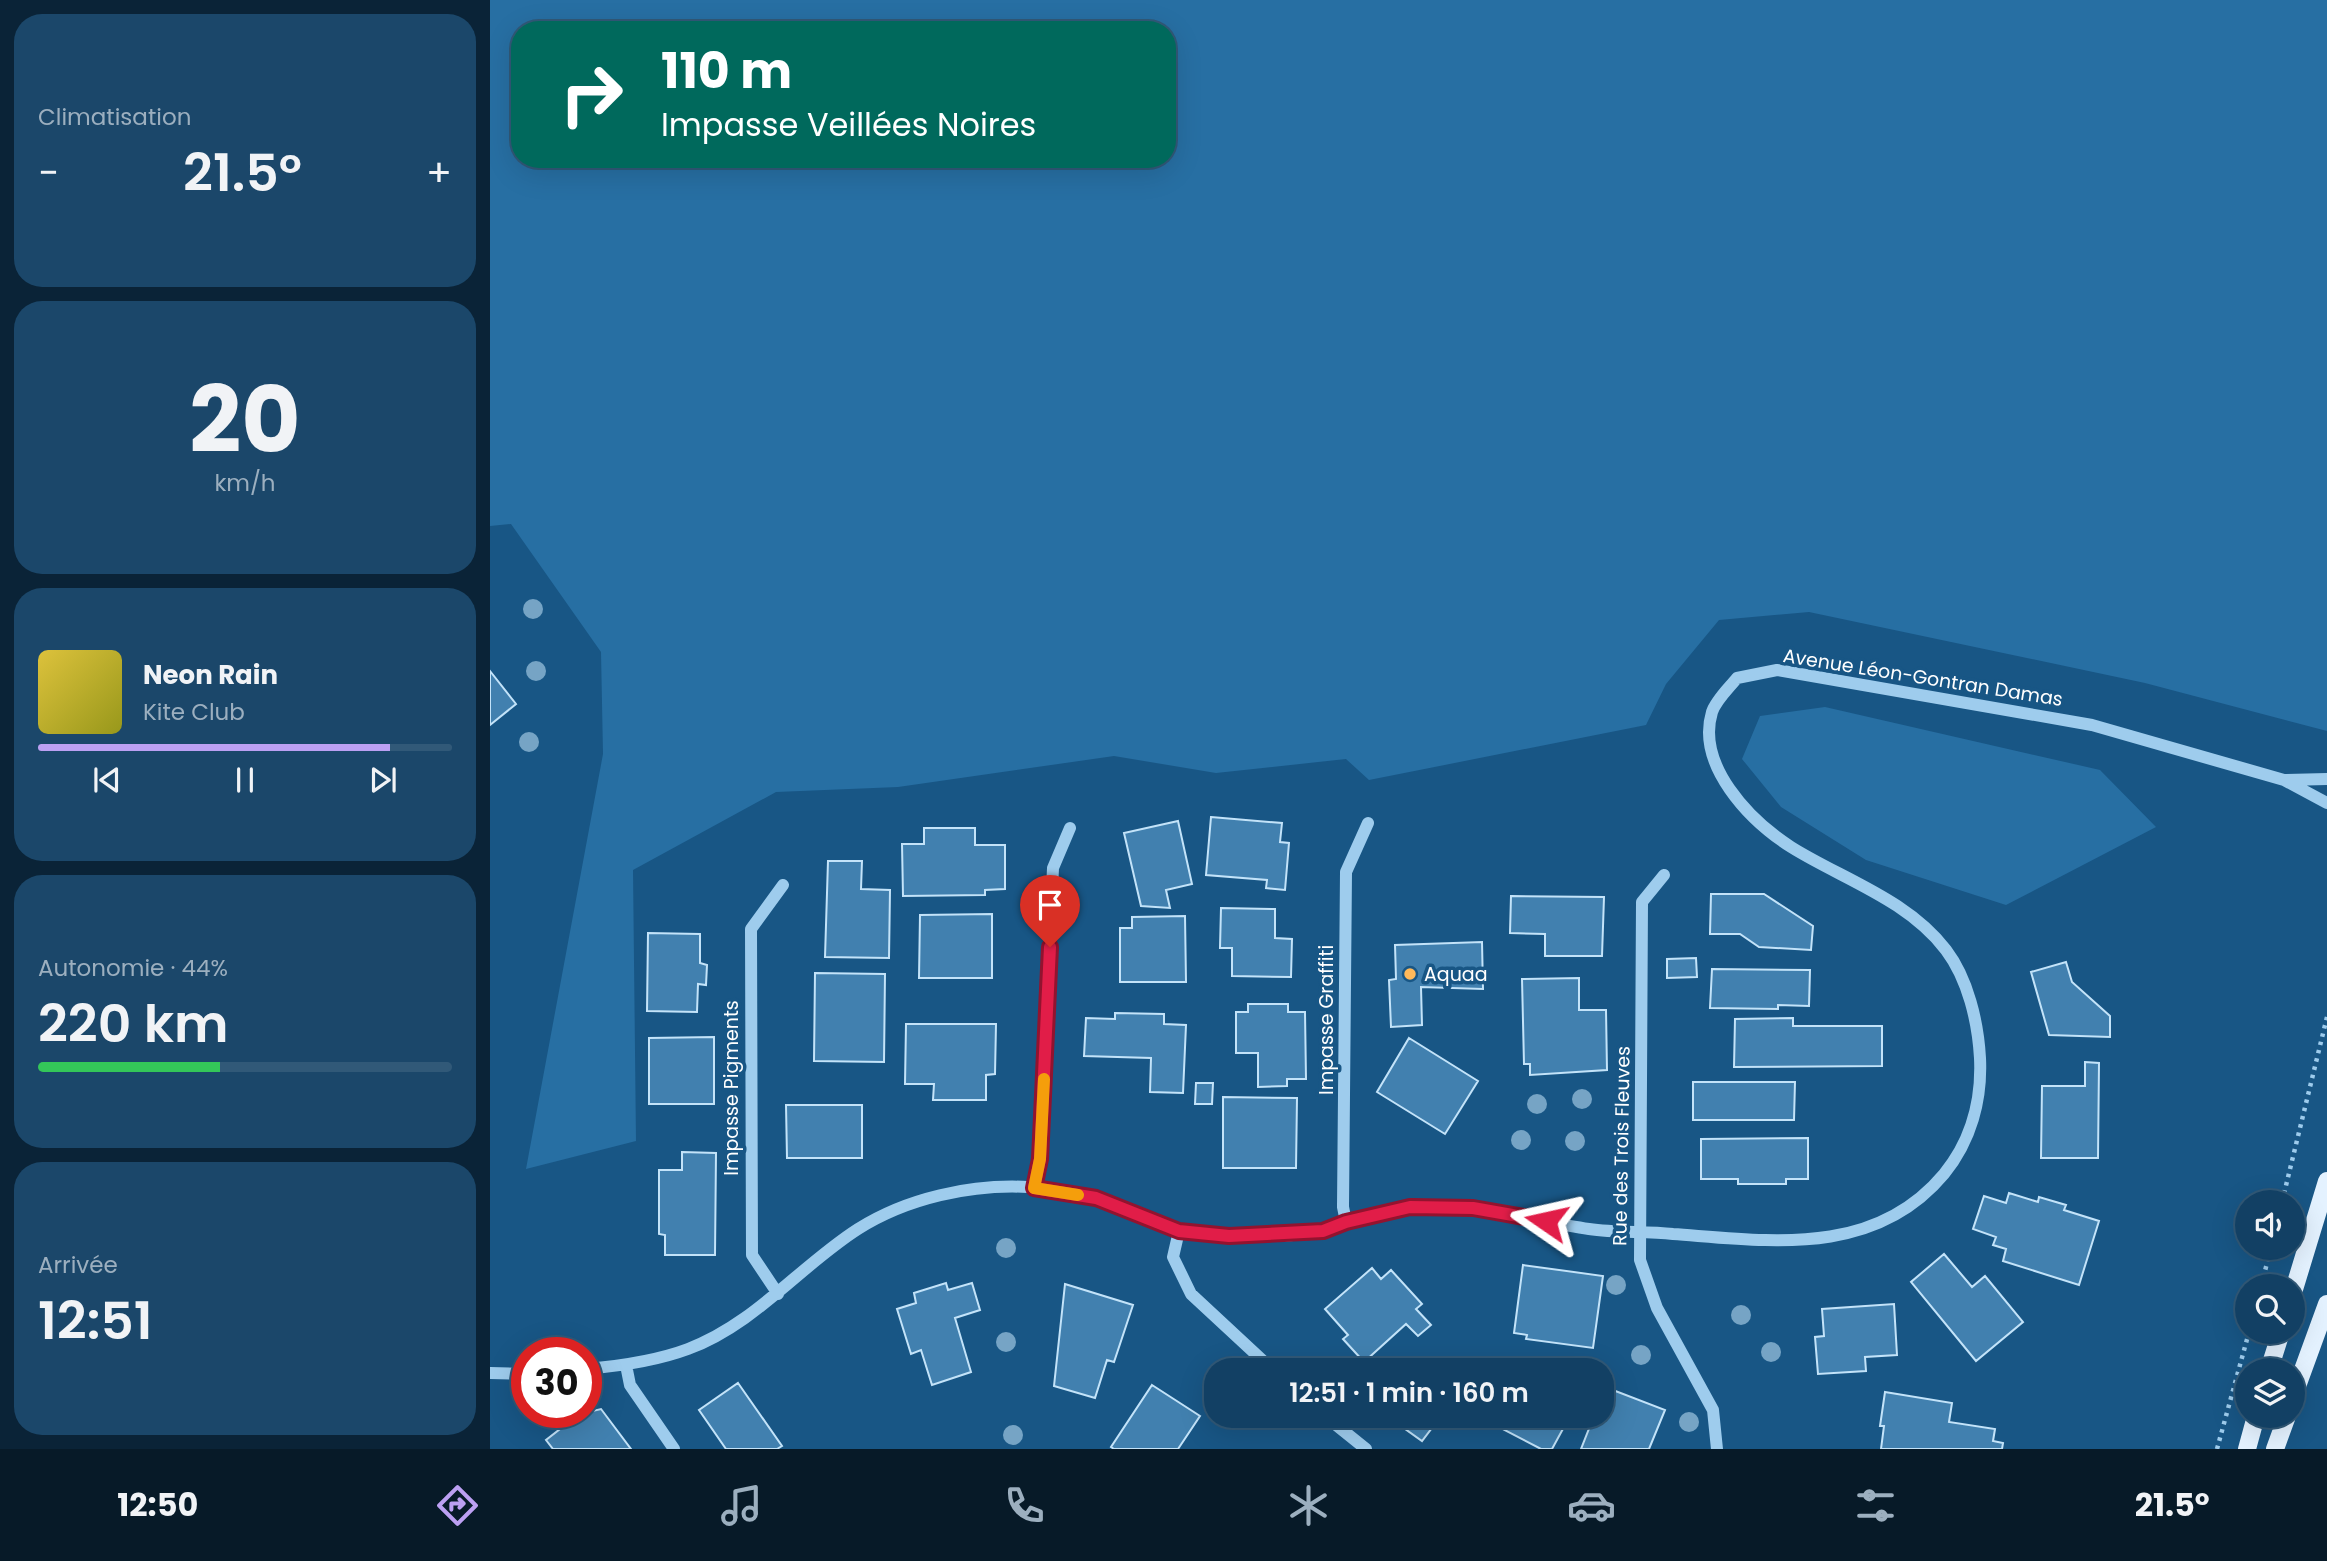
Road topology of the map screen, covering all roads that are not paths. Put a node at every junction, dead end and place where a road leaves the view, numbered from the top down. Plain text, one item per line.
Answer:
1 (2327, 779) edge
2 (2284, 780) junction
3 (2327, 803) edge
4 (1368, 823) dead end
5 (1070, 828) dead end
6 (1664, 875) dead end
7 (783, 885) dead end
8 (2327, 1181) edge
9 (1034, 1188) junction
10 (1346, 1222) junction
11 (1179, 1231) junction
12 (1638, 1231) junction
13 (2299, 1274) edge
14 (778, 1294) junction
15 (2327, 1304) edge
16 (1260, 1358) edge
17 (2305, 1364) edge
18 (626, 1365) junction
19 (602, 1367) edge
20 (490, 1373) edge
21 (511, 1374) edge
22 (1340, 1428) edge
23 (2253, 1428) edge
24 (2283, 1428) edge
25 (674, 1449) edge
26 (1366, 1449) edge
27 (1717, 1449) edge
28 (2247, 1449) edge
29 (2275, 1449) edge

1 - 2 street, Avenue Léon-Gontran Damas
2 - 3 street, Avenue Léon-Gontran Damas
2 - 12 street, Avenue Léon-Gontran Damas
4 - 10 street, Impasse Graffiti
5 - 9 street
6 - 12 street, Rue des Trois Fleuves
7 - 14 street, Impasse Pigments
8 - 13 main road
9 - 11 street, Avenue Léon-Gontran Damas
9 - 14 street, Avenue Léon-Gontran Damas
10 - 11 street, Avenue Léon-Gontran Damas
10 - 12 street, Avenue Léon-Gontran Damas
11 - 16 street
12 - 27 street, Rue des Trois Fleuves
14 - 18 street, Avenue Léon-Gontran Damas
15 - 17 main road
18 - 19 street, Avenue Léon-Gontran Damas
18 - 25 street
20 - 21 street
22 - 26 street
23 - 28 main road
24 - 29 main road

